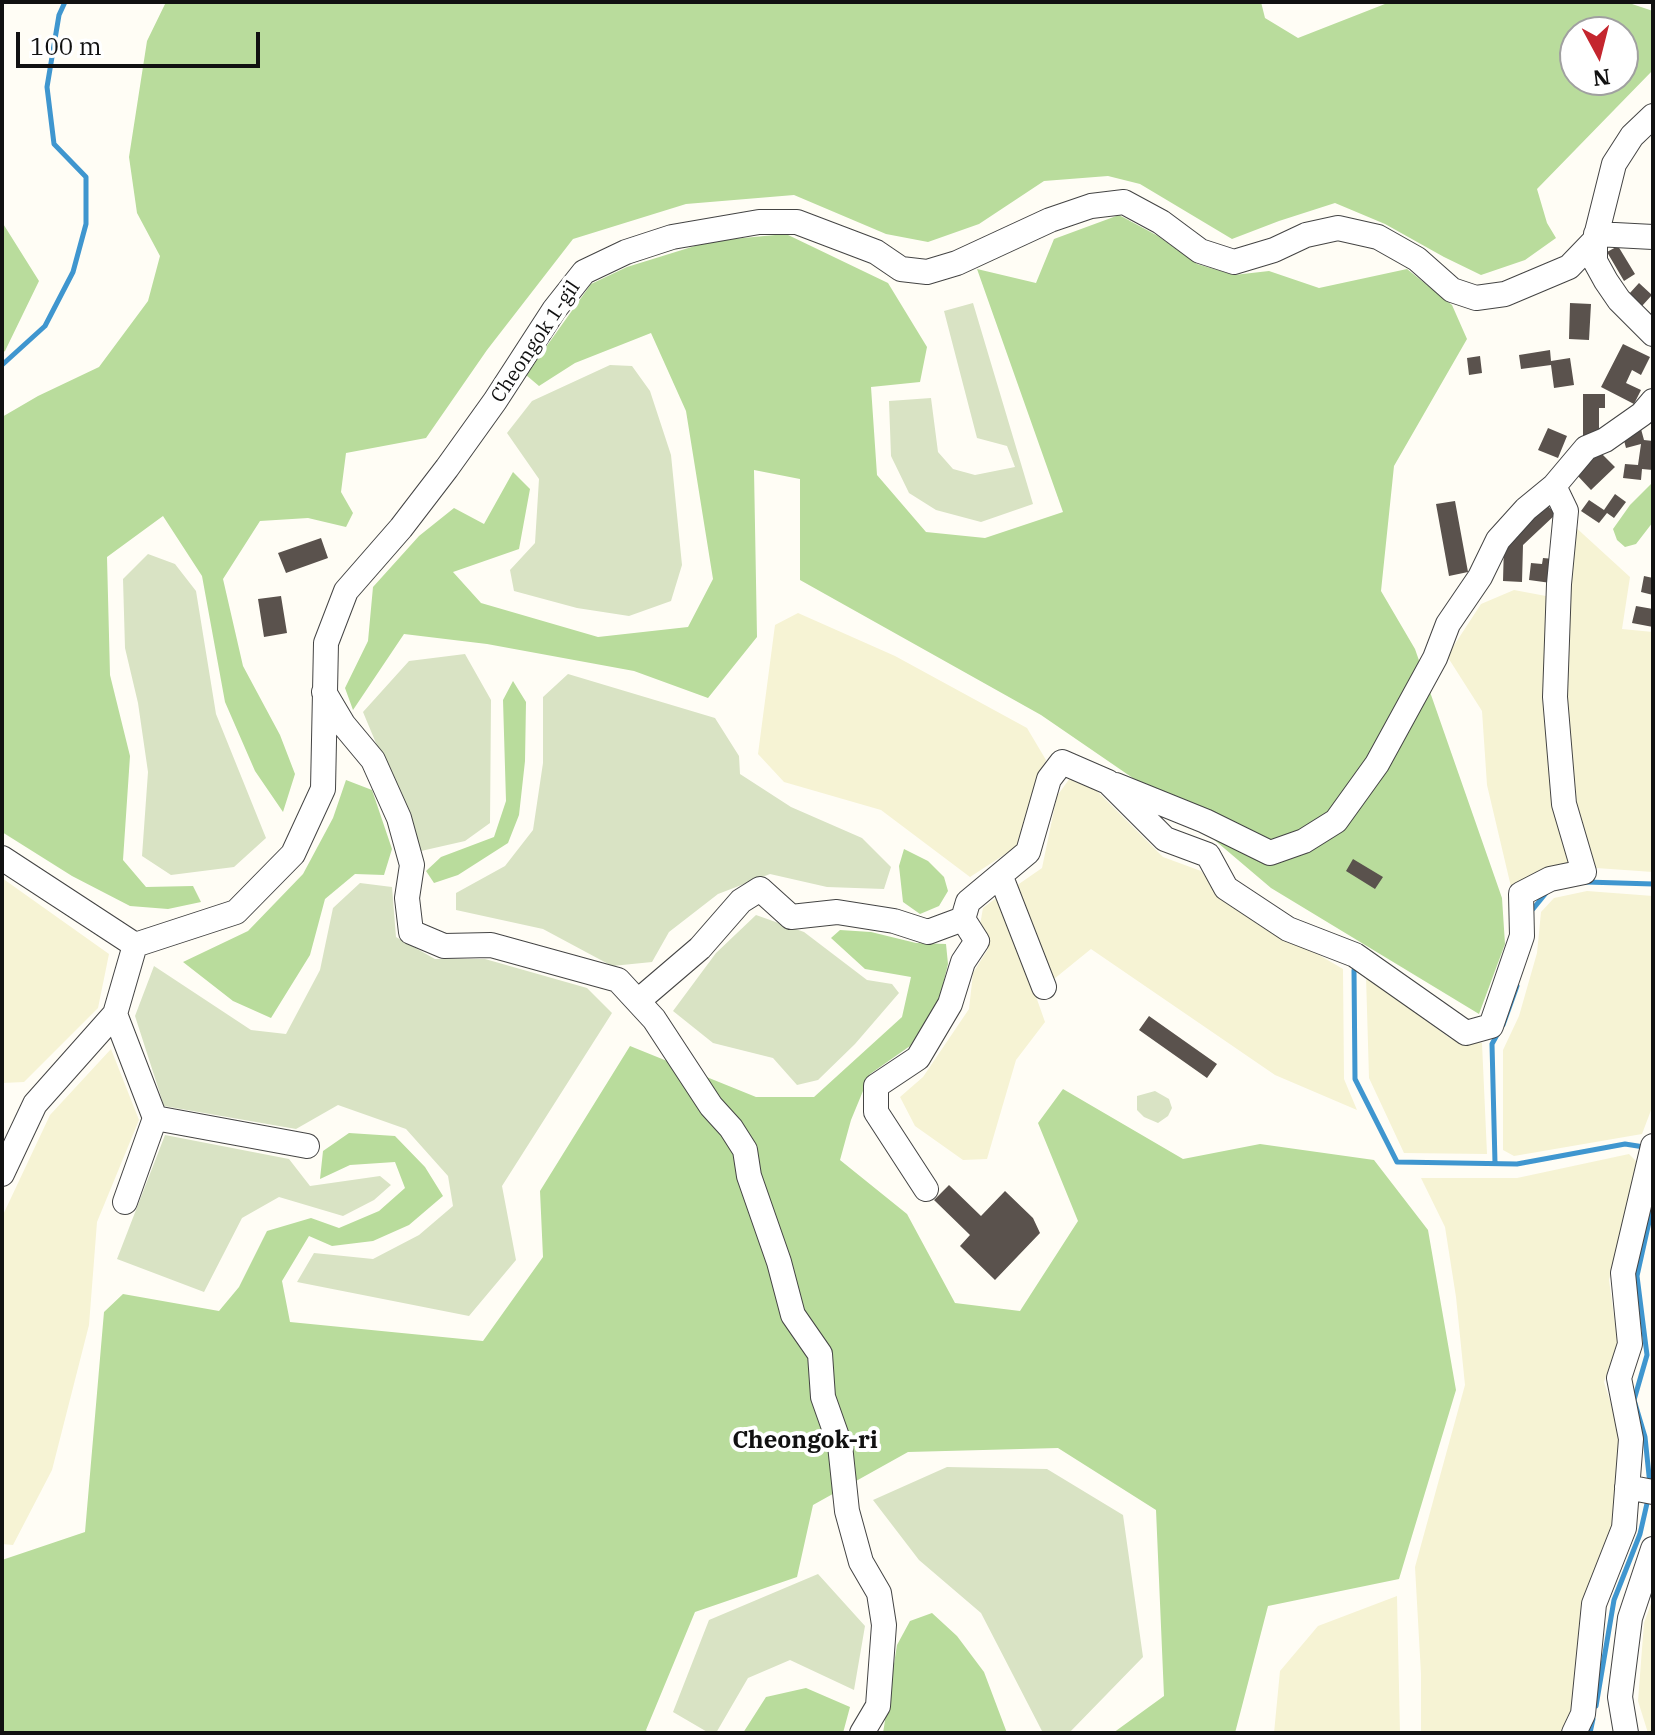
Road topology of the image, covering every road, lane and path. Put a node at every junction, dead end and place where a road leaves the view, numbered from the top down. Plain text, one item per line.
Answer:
1 (1653, 116) edge
2 (1596, 237) junction
3 (1653, 237) edge
4 (1653, 334) edge
5 (1653, 401) edge
6 (1554, 486) junction
7 (323, 690) junction
8 (1108, 782) junction
9 (2, 858) edge
10 (1001, 877) junction
11 (963, 919) junction
12 (135, 945) junction
13 (1044, 987) dead end
14 (638, 1001) junction
15 (115, 1014) junction
16 (155, 1118) junction
17 (307, 1146) dead end
18 (1653, 1146) edge
19 (2, 1174) edge
20 (926, 1189) dead end
21 (125, 1202) dead end
22 (1627, 1487) junction
23 (1653, 1492) edge
24 (1653, 1549) edge
25 (862, 1733) edge
26 (1574, 1733) edge
27 (1626, 1733) edge

1 - 2 street
2 - 3 street
2 - 4 street
2 - 7 street, Cheongok 1-gil
5 - 6 street
6 - 8 street
6 - 8 street
7 - 12 street, Cheongok 1-gil
7 - 14 street
8 - 10 street
9 - 12 street
10 - 11 street
10 - 13 street
11 - 14 street
11 - 20 street
12 - 15 street
14 - 25 street
15 - 16 street
15 - 19 street
16 - 17 street
16 - 21 street
18 - 22 street
22 - 23 street
22 - 26 street
24 - 27 street

